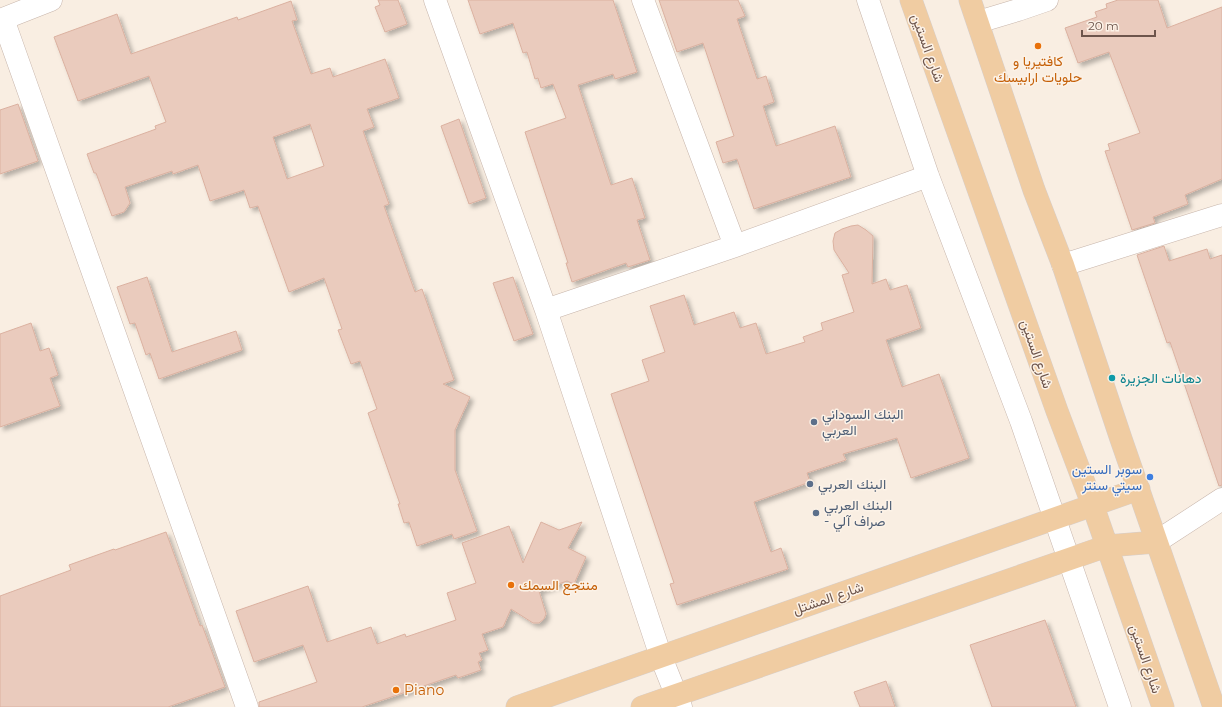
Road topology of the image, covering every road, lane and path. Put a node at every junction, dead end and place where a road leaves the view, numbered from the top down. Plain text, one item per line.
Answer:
1 (51, 0) edge
2 (435, 0) edge
3 (643, 0) edge
4 (868, 0) edge
5 (911, 0) edge
6 (970, 0) edge
7 (1047, 0) edge
8 (1, 19) edge
9 (978, 22) junction
10 (928, 176) junction
11 (1222, 215) edge
12 (736, 246) junction
13 (1063, 265) junction
14 (546, 310) junction
15 (1139, 489) junction
16 (1222, 499) edge
17 (1093, 506) junction
18 (1054, 520) junction
19 (1156, 542) junction
20 (1107, 546) junction
21 (1069, 560) junction
22 (661, 657) junction
23 (679, 701) edge
24 (247, 707) edge
25 (517, 707) edge
26 (642, 707) edge
27 (1120, 707) edge
28 (1163, 707) edge
29 (1214, 707) edge

1 - 8 street
2 - 14 street
3 - 12 street
4 - 10 street
5 - 17 main road, شارع الستين
6 - 9 main road
7 - 9 street
8 - 24 street
9 - 13 main road
10 - 12 street
10 - 18 street
11 - 13 street
12 - 14 street
13 - 15 main road
14 - 22 street
15 - 17 main road, شارع المشتل
15 - 19 main road
16 - 19 street
17 - 18 main road, شارع المشتل
17 - 20 main road, شارع الستين
18 - 21 street
18 - 22 main road, شارع المشتل
19 - 20 main road
19 - 29 main road
20 - 21 main road
20 - 28 main road, شارع الستين
21 - 23 main road
21 - 27 street
22 - 23 street
22 - 25 main road, شارع المشتل
23 - 26 main road

